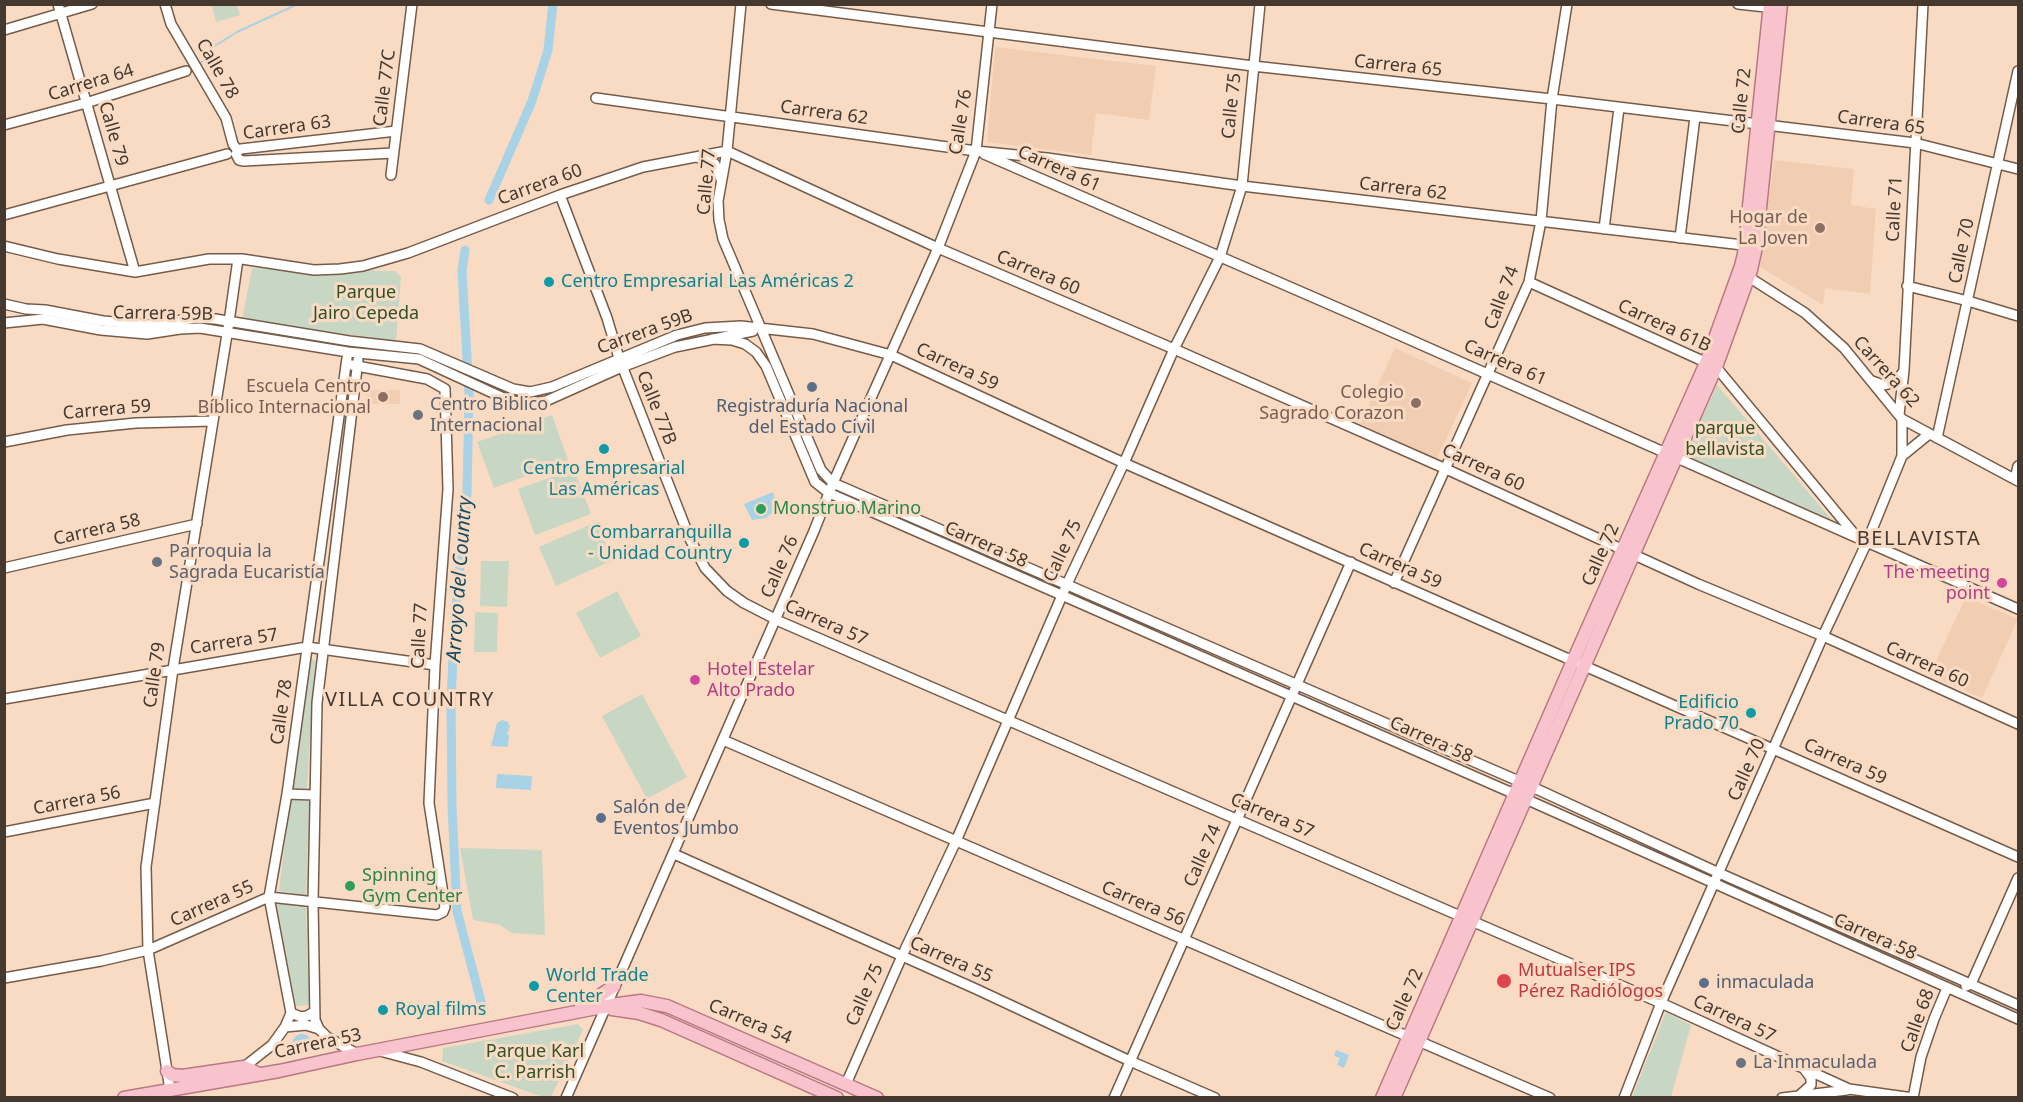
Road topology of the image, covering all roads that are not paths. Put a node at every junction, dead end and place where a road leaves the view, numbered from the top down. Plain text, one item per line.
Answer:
1 (93, 4) edge
2 (165, 4) edge
3 (412, 4) edge
4 (741, 4) edge
5 (771, 4) edge
6 (992, 4) edge
7 (1260, 4) edge
8 (1567, 4) edge
9 (1738, 4) edge
10 (1923, 4) edge
11 (1775, 6) edge
12 (59, 9) edge
13 (4, 30) edge
14 (989, 33) junction
15 (1254, 66) junction
16 (186, 71) dead end
17 (2019, 71) edge
18 (596, 98) dead end
19 (1552, 99) junction
20 (86, 103) junction
21 (1619, 108) junction
22 (730, 117) junction
23 (1695, 117) junction
24 (4, 125) edge
25 (1763, 125) junction
26 (396, 131) junction
27 (1915, 142) junction
28 (238, 151) junction
29 (727, 151) junction
30 (976, 151) junction
31 (393, 153) junction
32 (227, 154) dead end
33 (689, 157) junction
34 (1047, 158) junction
35 (1998, 163) junction
36 (2019, 169) edge
37 (391, 175) dead end
38 (722, 179) junction
39 (1040, 180) junction
40 (109, 186) junction
41 (1242, 186) junction
42 (560, 195) junction
43 (4, 215) edge
44 (1541, 221) junction
45 (1604, 229) junction
46 (1680, 238) junction
47 (4, 246) edge
48 (1751, 246) junction
49 (938, 248) junction
50 (1220, 257) junction
51 (238, 259) junction
52 (135, 272) junction
53 (1744, 274) junction
54 (1529, 282) junction
55 (1907, 286) junction
56 (1968, 301) junction
57 (4, 304) edge
58 (2019, 316) edge
59 (4, 323) edge
60 (102, 325) junction
61 (228, 327) junction
62 (761, 329) junction
63 (712, 339) junction
64 (349, 341) junction
65 (361, 342) junction
66 (1174, 349) junction
67 (348, 352) junction
68 (359, 353) junction
69 (891, 355) junction
70 (621, 363) junction
71 (346, 364) junction
72 (357, 365) junction
73 (1711, 365) junction
74 (1904, 370) junction
75 (1488, 374) junction
76 (1872, 381) junction
77 (481, 382) junction
78 (1900, 417) junction
79 (213, 421) junction
80 (1933, 436) junction
81 (4, 442) edge
82 (1671, 456) junction
83 (1902, 456) junction
84 (1124, 463) junction
85 (2019, 466) edge
86 (1446, 469) junction
87 (2017, 480) edge
88 (833, 483) junction
89 (829, 493) junction
90 (196, 524) junction
91 (932, 526) junction
92 (942, 530) junction
93 (928, 537) junction
94 (1862, 540) junction
95 (937, 541) junction
96 (1627, 552) junction
97 (1351, 562) junction
98 (4, 568) edge
99 (1394, 583) junction
100 (1067, 584) junction
101 (727, 591) joint
102 (1062, 597) junction
103 (2019, 609) edge
104 (775, 619) junction
105 (1823, 636) junction
106 (307, 647) junction
107 (323, 649) junction
108 (1578, 663) junction
109 (435, 664) junction
110 (173, 669) junction
111 (1297, 685) junction
112 (1292, 697) junction
113 (4, 699) edge
114 (1007, 720) junction
115 (2019, 724) edge
116 (1403, 731) junction
117 (723, 740) junction
118 (1398, 743) junction
119 (1774, 749) junction
120 (1525, 784) junction
121 (287, 794) junction
122 (314, 795) junction
123 (1519, 796) junction
124 (155, 803) junction
125 (1237, 820) junction
126 (4, 832) edge
127 (956, 841) junction
128 (674, 854) junction
129 (2019, 856) edge
130 (1719, 873) junction
131 (2019, 878) edge
132 (1714, 884) junction
133 (269, 897) junction
134 (313, 901) junction
135 (437, 915) joint
136 (1466, 920) junction
137 (1184, 939) junction
138 (148, 950) junction
139 (902, 956) junction
140 (4, 978) edge
141 (1971, 984) junction
142 (614, 986) junction
143 (1947, 988) junction
144 (1661, 1004) junction
145 (2019, 1005) edge
146 (605, 1007) junction
147 (314, 1012) junction
148 (291, 1013) junction
149 (572, 1014) junction
150 (2019, 1019) edge
151 (285, 1027) junction
152 (319, 1029) junction
153 (742, 1038) junction
154 (1413, 1039) junction
155 (378, 1050) junction
156 (736, 1053) junction
157 (357, 1054) junction
158 (1130, 1061) junction
159 (244, 1067) junction
160 (1805, 1070) junction
161 (167, 1071) junction
162 (259, 1074) junction
163 (228, 1080) junction
164 (846, 1084) junction
165 (1849, 1089) junction
166 (171, 1094) edge
167 (1799, 1095) junction
168 (124, 1098) edge
169 (513, 1098) edge
170 (566, 1098) edge
171 (839, 1098) edge
172 (877, 1098) edge
173 (1114, 1098) edge
174 (1215, 1098) edge
175 (1382, 1098) edge
176 (1394, 1098) edge
177 (1550, 1098) edge
178 (1624, 1098) edge
179 (1782, 1098) edge
180 (1913, 1098) edge

1 - 12 street
2 - 28 street, Calle 78
3 - 26 street, Calle 77C
4 - 22 street, Calle 77
5 - 14 street, Carrera 65
6 - 14 street, Calle 76
7 - 15 street, Calle 75
8 - 19 street, Calle 74
9 - 11 street
10 - 27 street, Calle 71
11 - 25 main road, Calle 72
12 - 13 street
12 - 20 street, Calle 79
14 - 15 street, Carrera 65
14 - 30 street, Calle 76
15 - 19 street, Carrera 65
15 - 41 street, Calle 75
16 - 20 street, Carrera 64
17 - 35 street, Calle 70
18 - 22 street, Carrera 62
19 - 21 street, Carrera 65
19 - 44 street, Calle 74
20 - 24 street, Carrera 64
20 - 40 street, Calle 79
21 - 23 street, Carrera 65
21 - 45 street
22 - 29 street, Calle 77
22 - 30 street, Carrera 62
23 - 25 street, Carrera 65
23 - 46 street
25 - 27 street, Carrera 65
25 - 48 main road, Calle 72
26 - 28 street, Carrera 63
26 - 31 street, Calle 77C
27 - 35 street, Carrera 65
27 - 55 street, Calle 71
28 - 31 street, Carrera 63
29 - 33 street, Carrera 60
29 - 38 street, Calle 77
29 - 49 street, Carrera 60
30 - 34 street, Carrera 62
30 - 39 street, Carrera 61
30 - 49 street, Calle 76
31 - 37 street, Calle 77C
32 - 40 street, Carrera 63
33 - 38 street
33 - 42 street, Carrera 60
34 - 39 street
34 - 41 street, Carrera 62
35 - 36 street, Carrera 65
35 - 56 street, Calle 70
38 - 62 street, Calle 77
39 - 50 street, Carrera 61
40 - 43 street, Carrera 63
40 - 52 street, Calle 79
41 - 44 street, Carrera 62
41 - 50 street, Calle 75
42 - 51 street, Carrera 60
42 - 70 street, Calle 77B
44 - 45 street, Carrera 62
44 - 54 street, Calle 74
45 - 46 street, Carrera 62
46 - 48 street, Carrera 62
47 - 52 street, Carrera 60
48 - 53 main road, Calle 72
49 - 66 street, Carrera 60
49 - 69 street, Calle 76
50 - 66 street, Calle 75
50 - 75 street, Carrera 61
51 - 52 street, Carrera 60
51 - 61 street, Calle 79
53 - 73 main road, Calle 72
53 - 76 street, Carrera 62
54 - 73 street, Carrera 61B
54 - 75 street, Calle 74
55 - 56 street
55 - 74 street, Calle 71
56 - 58 street
56 - 80 street, Calle 70
57 - 60 street, Carrera 59B
59 - 60 street, Carrera 59B
60 - 61 street, Carrera 59B
61 - 64 street, Carrera 59B
61 - 67 street, Carrera 59B
61 - 79 street, Calle 79
62 - 63 street, Carrera 59B
62 - 69 street, Carrera 59
62 - 70 street, Carrera 59B
62 - 88 street, Calle 77
63 - 70 street, Carrera 59B
63 - 89 street
64 - 65 street, Carrera 59B
64 - 67 street, Calle 78
65 - 68 street, Calle 78
65 - 77 street, Carrera 59B
66 - 84 street, Calle 75
66 - 86 street, Carrera 60
67 - 68 street, Carrera 59B
67 - 71 street, Calle 78
68 - 72 street, Calle 78
68 - 77 street, Carrera 59B
69 - 84 street, Carrera 59
69 - 88 street, Calle 76
70 - 77 street, Carrera 59B
70 - 101 street, Calle 77B
71 - 72 street
71 - 106 street, Calle 78
72 - 107 street, Calle 78
72 - 109 street, Calle 77
73 - 82 main road, Calle 72
73 - 94 street, Carrera 61B
74 - 76 street
74 - 78 street, Calle 71
75 - 82 street, Carrera 61
75 - 86 street, Calle 74
76 - 78 street, Carrera 62
78 - 80 street, Carrera 62
78 - 83 street, Calle 70
79 - 81 street, Carrera 59
79 - 90 street, Calle 79
80 - 83 street, Calle 70
80 - 87 street, Carrera 62
82 - 94 street, Carrera 61
82 - 96 main road, Calle 72
83 - 94 street, Calle 70
84 - 97 street, Carrera 59
84 - 100 street, Calle 75
85 - 87 street
86 - 96 street, Carrera 60
86 - 99 street, Calle 74
88 - 89 street, Calle 76
88 - 91 street, Carrera 58
89 - 93 street, Carrera 58
89 - 104 street, Calle 76
90 - 98 street, Carrera 58
90 - 110 street, Calle 79
91 - 92 street, Carrera 58
91 - 93 street
92 - 95 street
92 - 100 street, Carrera 58
93 - 95 street, Carrera 58
94 - 103 street, Carrera 61
94 - 105 street, Calle 70
95 - 102 street, Carrera 58
96 - 105 street, Carrera 60
96 - 108 main road, Calle 72
97 - 99 street, Carrera 59
97 - 111 street, Calle 74
99 - 108 street, Carrera 59
100 - 102 street, Calle 75
100 - 111 street, Carrera 58
101 - 104 street, Carrera 57
102 - 112 street, Carrera 58
102 - 114 street, Calle 75
104 - 114 street, Carrera 57
104 - 117 street, Calle 76
105 - 115 street, Carrera 60
105 - 119 street, Calle 70
106 - 107 street, Carrera 57
106 - 110 street, Carrera 57
106 - 121 street, Calle 78
107 - 109 street, Carrera 57
107 - 122 street, Calle 78
108 - 119 street, Carrera 59
108 - 120 main road, Calle 72
109 - 135 street, Calle 77
110 - 113 street, Carrera 57
110 - 124 street, Calle 79
111 - 112 street, Calle 74
111 - 116 street, Carrera 58
112 - 118 street, Carrera 58
112 - 125 street, Calle 74
114 - 125 street, Carrera 57
114 - 127 street, Calle 75
116 - 118 street
116 - 120 street, Carrera 58
117 - 127 street, Carrera 56
117 - 128 street, Calle 76
118 - 123 street, Carrera 58
119 - 129 street, Carrera 59
119 - 130 street, Calle 70
120 - 123 main road, Calle 72
120 - 130 street, Carrera 58
121 - 122 street
121 - 133 street, Calle 78
122 - 134 street, Calle 78
123 - 132 street, Carrera 58
123 - 136 main road, Calle 72
124 - 126 street, Carrera 56
124 - 138 street, Calle 79
125 - 136 street, Carrera 57
125 - 137 street, Calle 74
127 - 137 street, Carrera 56
127 - 139 street, Calle 75
128 - 139 street, Carrera 55
128 - 142 street, Calle 76
130 - 132 street, Calle 70
130 - 141 street, Carrera 58
131 - 141 street
132 - 143 street, Carrera 58
132 - 144 street, Calle 70
133 - 134 street, Carrera 55
133 - 138 street, Carrera 55
133 - 148 street, Calle 78
134 - 135 street, Carrera 55
134 - 147 street, Calle 78
136 - 144 street, Carrera 57
136 - 154 main road, Calle 72
137 - 154 street, Carrera 56
137 - 158 street, Calle 74
138 - 140 street, Carrera 55
138 - 161 street, Calle 79
139 - 158 street, Carrera 55
139 - 164 street, Calle 75
141 - 143 street, Calle 68
141 - 145 street, Carrera 58
142 - 146 street, Calle 76
142 - 149 main road
143 - 150 street, Carrera 58
143 - 180 street, Calle 68
144 - 160 street, Carrera 57
144 - 178 street, Calle 70
146 - 149 main road, Carrera 54
146 - 153 main road, Carrera 54
146 - 156 main road, Carrera 54
146 - 170 street, Calle 76
147 - 148 street
147 - 152 street, Calle 78
148 - 151 street
149 - 155 main road, Carrera 54
151 - 152 street
151 - 159 street
152 - 157 street
153 - 156 main road
153 - 164 main road, Carrera 54
154 - 175 main road, Calle 72
154 - 176 main road, Calle 72
154 - 177 street, Carrera 56
155 - 157 main road, Carrera 53
155 - 169 street, Carrera 53
156 - 171 main road, Carrera 54
157 - 162 main road, Carrera 53
158 - 173 street, Calle 74
158 - 174 street, Carrera 55
159 - 161 main road
159 - 162 main road
159 - 163 main road
160 - 165 street, Carrera 57
160 - 167 street
161 - 166 street, Calle 79
162 - 163 main road, Carrera 53
163 - 166 main road, Carrera 53
164 - 171 main road, Calle 75
164 - 172 main road, Carrera 54
165 - 167 street
165 - 180 street, Carrera 57
166 - 168 main road, Carrera 53
167 - 179 street

